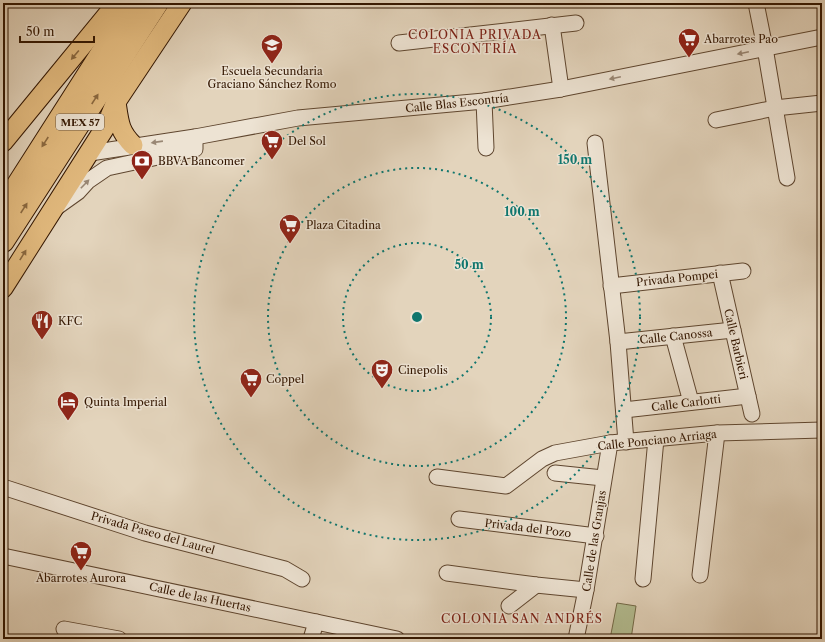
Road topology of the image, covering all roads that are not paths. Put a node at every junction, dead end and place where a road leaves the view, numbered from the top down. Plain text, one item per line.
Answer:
1 (117, 3) edge
2 (134, 3) edge
3 (157, 3) edge
4 (166, 3) edge
5 (182, 3) edge
6 (756, 3) edge
7 (105, 11) edge
8 (576, 23) dead end
9 (552, 25) junction
10 (822, 37) edge
11 (399, 42) dead end
12 (765, 48) junction
13 (132, 78) junction
14 (561, 90) junction
15 (484, 101) junction
16 (116, 102) junction
17 (822, 103) edge
18 (775, 108) junction
19 (716, 120) dead end
20 (3, 142) edge
21 (195, 143) junction
22 (596, 143) dead end
23 (133, 146) junction
24 (486, 148) dead end
25 (90, 152) junction
26 (787, 178) dead end
27 (3, 208) edge
28 (55, 208) junction
29 (3, 241) edge
30 (743, 271) dead end
31 (720, 273) junction
32 (611, 286) junction
33 (3, 288) edge
34 (733, 330) junction
35 (673, 336) junction
36 (618, 342) junction
37 (748, 396) junction
38 (691, 402) junction
39 (628, 410) junction
40 (752, 414) dead end
41 (822, 430) edge
42 (717, 433) junction
43 (656, 439) junction
44 (630, 442) junction
45 (610, 443) junction
46 (554, 473) dead end
47 (437, 477) dead end
48 (604, 478) junction
49 (3, 487) edge
50 (459, 520) dead end
51 (596, 536) junction
52 (3, 556) edge
53 (447, 573) dead end
54 (700, 575) dead end
55 (302, 579) dead end
56 (644, 579) dead end
57 (536, 585) junction
58 (586, 590) junction
59 (508, 606) dead end
60 (316, 622) junction
61 (64, 629) dead end
62 (103, 637) edge
63 (118, 639) edge
64 (312, 639) edge
65 (397, 639) edge
66 (576, 639) edge

1 - 7 main road
2 -> 27 highway, MEX 57
29 -> 3 highway, MEX 57
4 - 13 main road
5 - 13 main road
6 - 12 street
7 -> 20 main road
8 - 9 street
9 - 11 street
9 - 14 street
10 - 12 street, Calle Blas Escontría
12 -> 14 street, Calle Blas Escontría
12 - 18 street
13 - 16 main road
14 - 15 street, Calle Blas Escontría
15 - 21 street, Calle Blas Escontría
15 - 24 street
16 - 23 main road
16 - 25 main road
17 - 18 street
18 - 19 street
18 - 26 street
21 -> 23 street, Calle Blas Escontría
28 -> 21 street
22 - 32 street
23 - 25 street, Calle Blas Escontría
25 - 28 main road
33 -> 28 main road
30 - 31 street, Privada Pompei
31 - 32 street, Privada Pompei
31 - 34 street, Calle Barbieri
32 - 36 street
34 - 35 street, Calle Canossa
34 - 37 street, Calle Barbieri
35 - 36 street, Calle Canossa
35 - 38 street
36 - 39 street
37 - 38 street, Calle Carlotti
37 - 40 street, Calle Barbieri
38 - 39 street, Calle Carlotti
39 - 44 street
41 - 42 street, Calle Ponciano Arriaga
42 - 43 street, Calle Ponciano Arriaga
42 - 54 street
43 - 44 street, Calle Ponciano Arriaga
43 - 56 street
44 - 45 street, Calle Ponciano Arriaga
45 - 47 street, Calle Ponciano Arriaga
45 - 48 street, Calle de las Granjas
46 - 48 street
48 - 51 street, Calle de las Granjas
49 - 55 street, Privada Paseo del Laurel
50 - 51 street, Privada del Pozo
51 - 58 street, Calle de las Granjas
52 - 60 street, Calle de las Huertas
53 - 57 street
57 - 58 street
57 - 59 street
58 - 66 street, Calle de las Granjas
60 - 64 street
60 - 65 street, Calle de las Huertas
61 - 62 street
62 - 63 street

